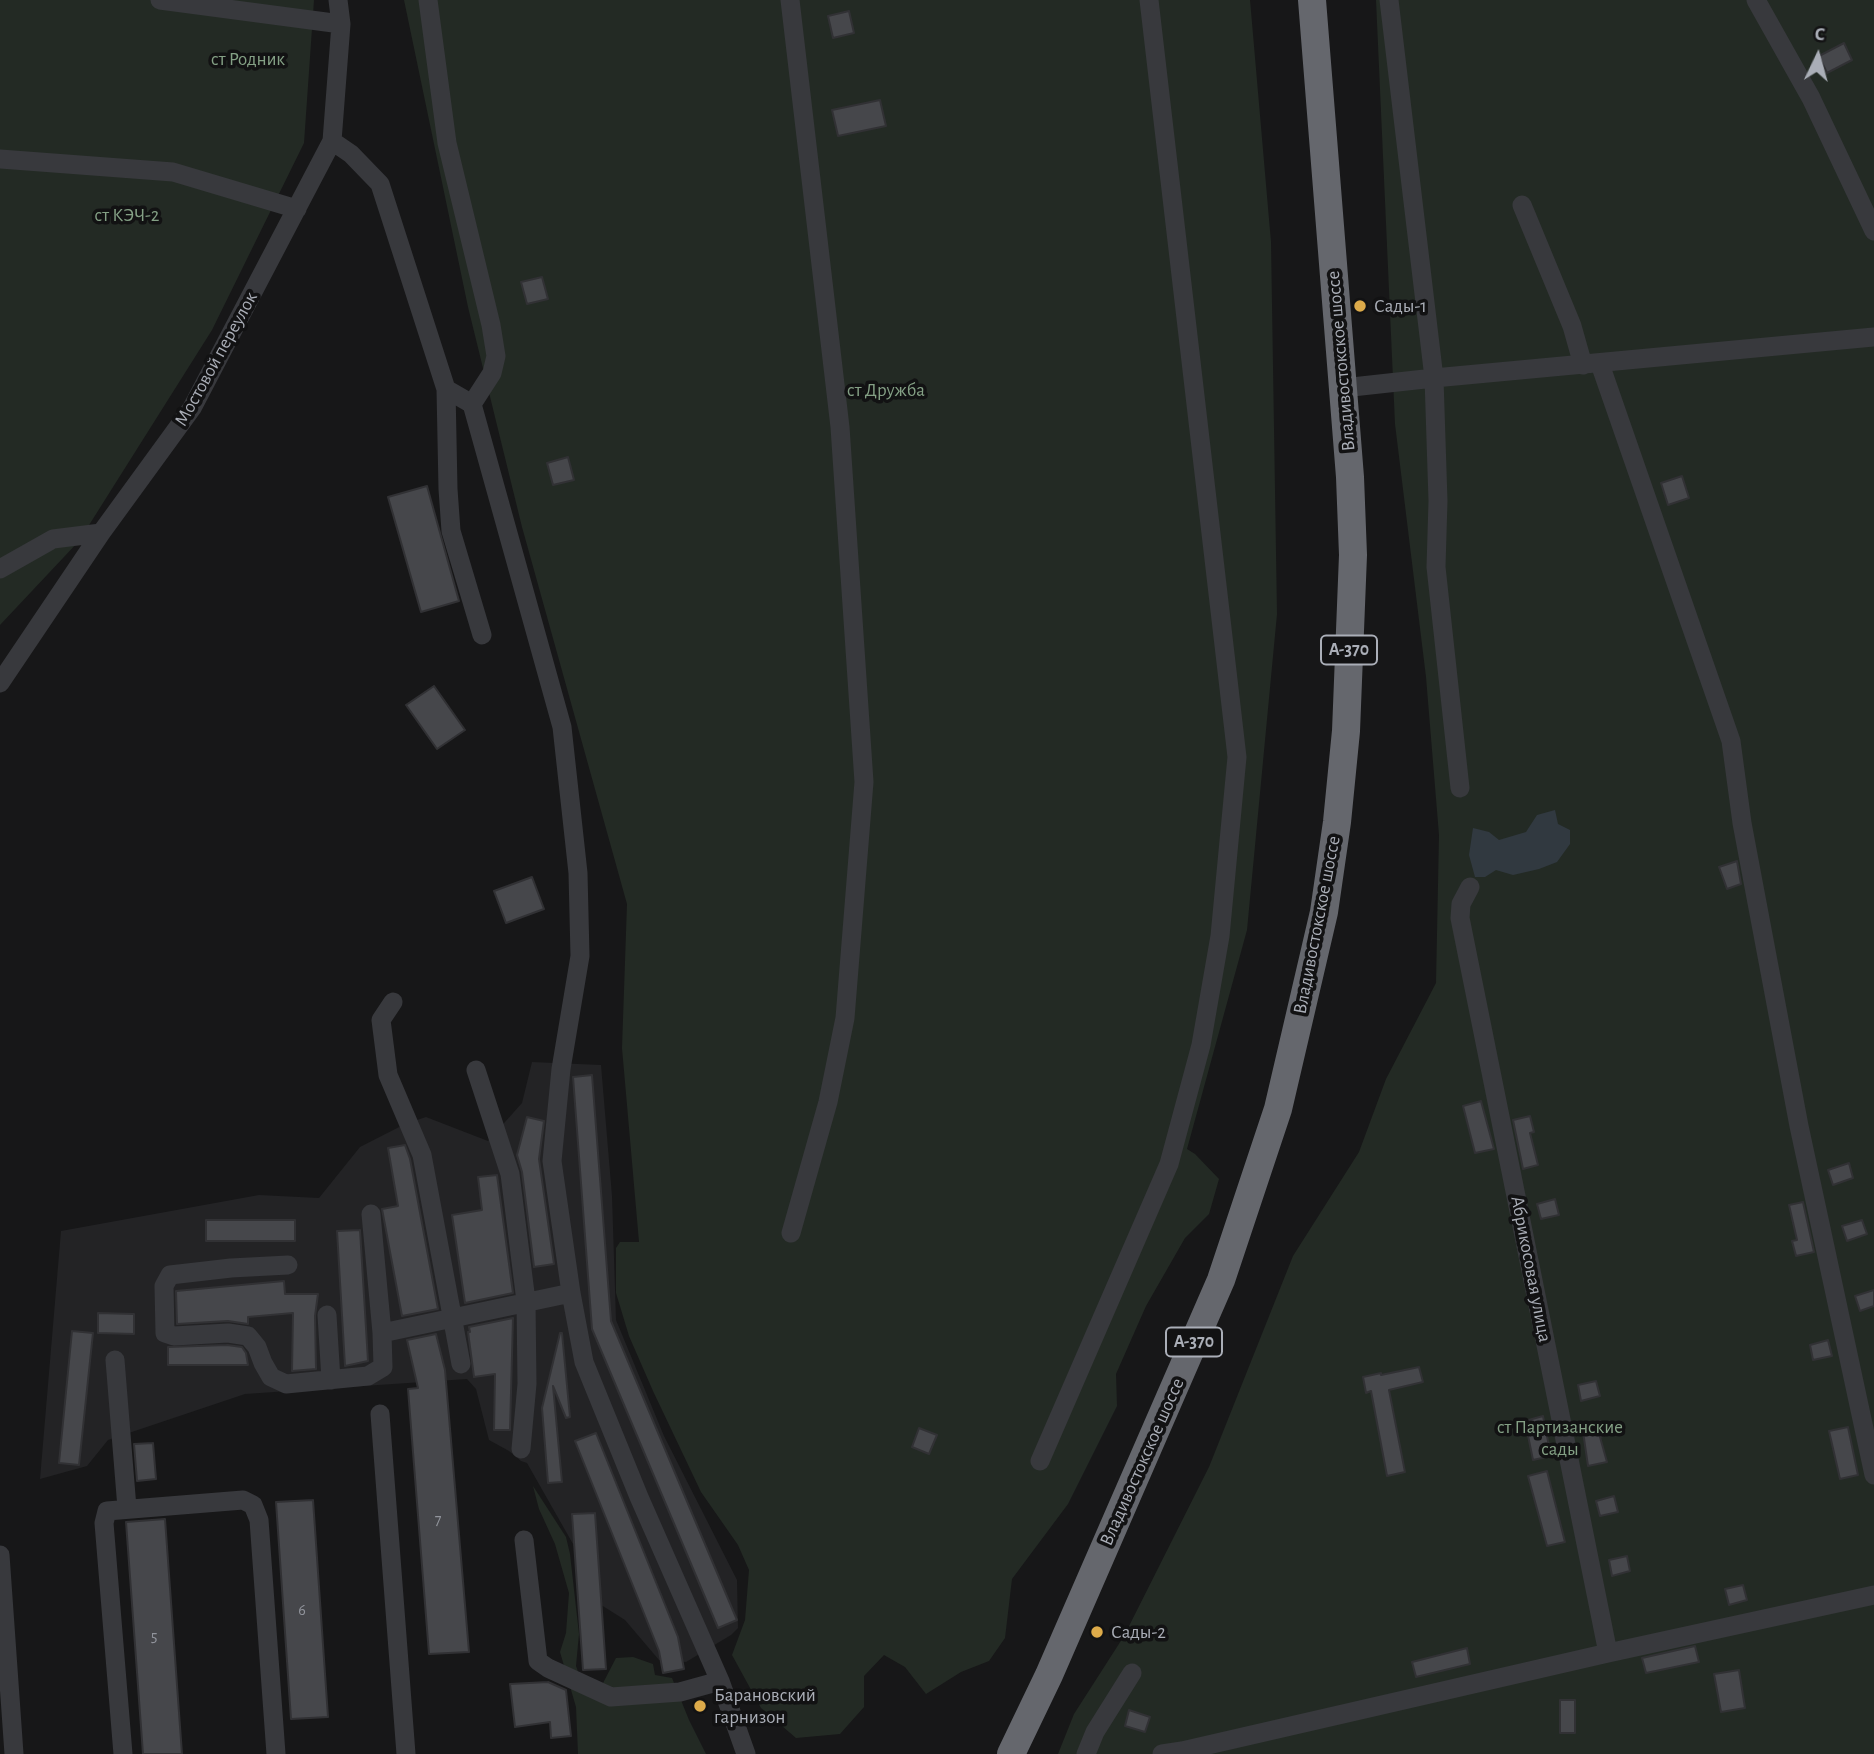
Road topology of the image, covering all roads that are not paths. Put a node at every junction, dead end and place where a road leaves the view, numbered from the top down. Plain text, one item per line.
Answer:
1 (160, 0) edge
2 (338, 0) edge
3 (428, 0) edge
4 (790, 0) edge
5 (1149, 0) edge
6 (1312, 0) edge
7 (1389, 0) edge
8 (1756, 0) edge
9 (341, 24) junction
10 (332, 141) junction
11 (0, 159) edge
12 (1522, 205) dead end
13 (297, 209) junction
14 (1874, 231) edge
15 (1874, 337) edge
16 (1592, 364) junction
17 (1434, 377) junction
18 (1343, 388) junction
19 (446, 389) junction
20 (472, 404) junction
21 (101, 533) junction
22 (0, 569) edge
23 (482, 635) dead end
24 (0, 683) edge
25 (1460, 789) dead end
26 (1470, 887) dead end
27 (393, 1002) dead end
28 (476, 1070) dead end
29 (372, 1214) dead end
30 (791, 1233) dead end
31 (288, 1265) dead end
32 (570, 1293) junction
33 (526, 1301) junction
34 (327, 1315) dead end
35 (453, 1320) junction
36 (382, 1334) junction
37 (115, 1360) dead end
38 (461, 1364) dead end
39 (331, 1380) junction
40 (380, 1414) dead end
41 (521, 1449) dead end
42 (1040, 1461) dead end
43 (1874, 1475) edge
44 (127, 1508) junction
45 (524, 1540) dead end
46 (0, 1555) edge
47 (1874, 1595) edge
48 (1608, 1654) junction
49 (1132, 1674) dead end
50 (720, 1681) junction
51 (14, 1754) edge
52 (123, 1754) edge
53 (276, 1754) edge
54 (406, 1754) edge
55 (746, 1754) edge
56 (1010, 1754) edge
57 (1086, 1754) edge
58 (1162, 1754) edge

1 - 9 street
2 - 9 street, Мостовой переулок
3 - 20 street
4 - 30 street
5 - 42 street
6 - 18 highway, Владивостокское шоссе / А-370
7 - 17 street
8 - 14 street
9 - 10 street, Мостовой переулок
10 - 13 street, Мостовой переулок
10 - 19 street
11 - 13 street
12 - 16 street
13 - 21 street, Мостовой переулок
15 - 16 street
16 - 17 street
16 - 43 street
17 - 18 street
17 - 25 street
18 - 56 highway, Владивостокское шоссе / А-370
19 - 20 street
19 - 23 street
20 - 32 street
21 - 22 street
21 - 24 street, Мостовой переулок
26 - 48 street, Абрикосовая улица
27 - 35 street
28 - 33 street
29 - 36 street
31 - 39 street
32 - 33 street
32 - 50 street
33 - 35 street
33 - 41 street
34 - 39 street
35 - 36 street
35 - 38 street
36 - 39 street
37 - 44 street
40 - 54 street
44 - 52 street
44 - 53 street
45 - 50 street
46 - 51 street
47 - 48 street
48 - 58 street
49 - 57 street
50 - 55 street

